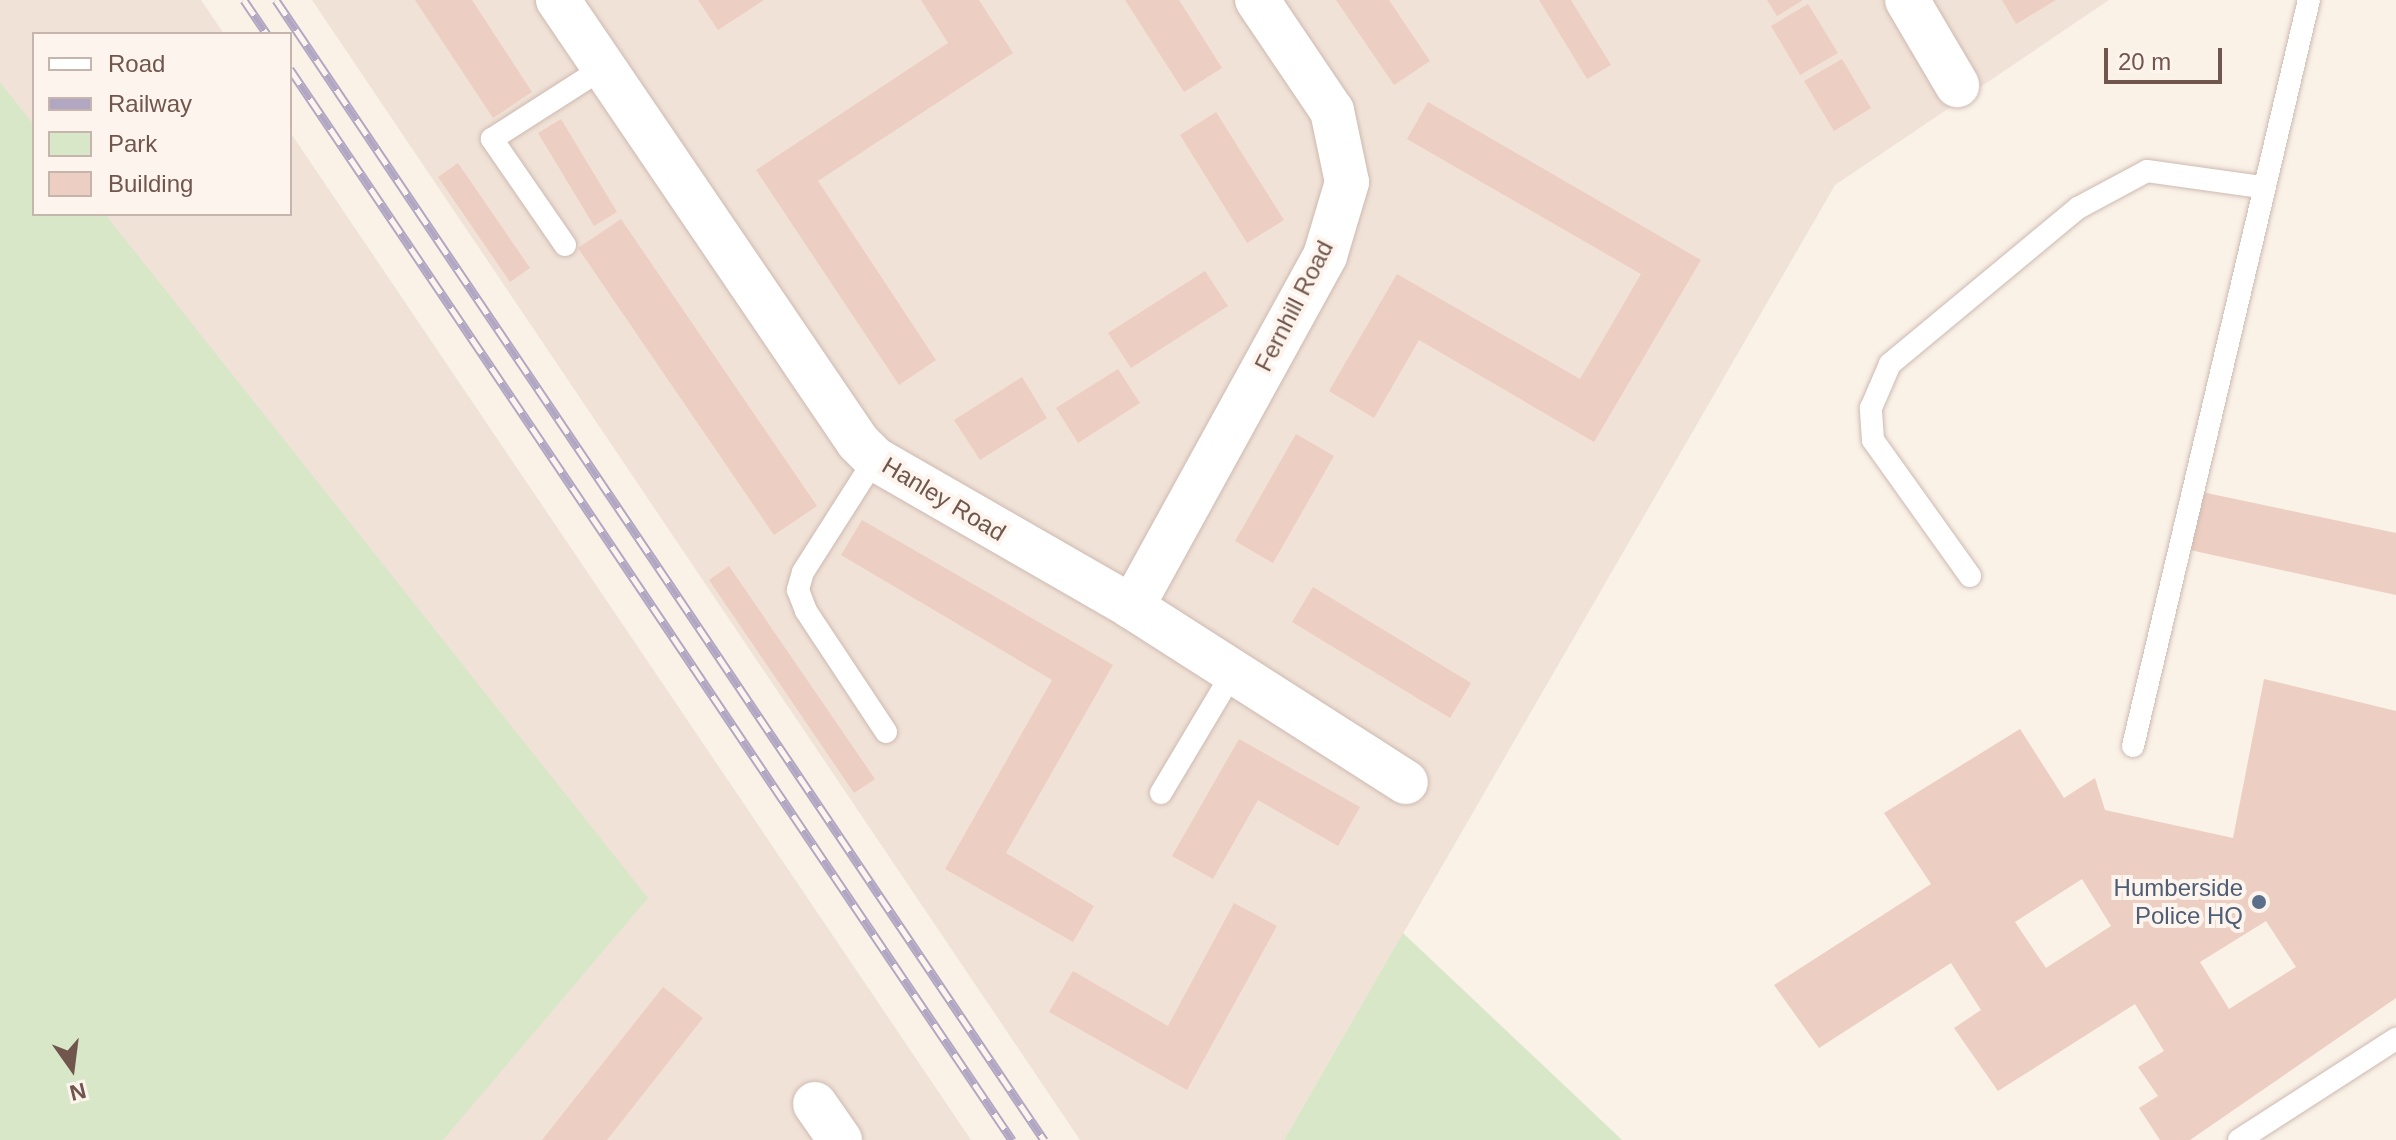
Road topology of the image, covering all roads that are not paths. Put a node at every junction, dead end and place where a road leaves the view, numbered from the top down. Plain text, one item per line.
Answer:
1 (558, 0) edge
2 (1257, 0) edge
3 (1907, 0) edge
4 (2309, 0) edge
5 (603, 68) junction
6 (1957, 85) dead end
7 (2261, 187) junction
8 (565, 245) dead end
9 (875, 459) junction
10 (1970, 576) dead end
11 (1132, 607) junction
12 (1233, 672) junction
13 (886, 732) dead end
14 (2133, 746) dead end
15 (1406, 782) dead end
16 (1161, 793) dead end
17 (2396, 1039) edge
18 (815, 1104) dead end
19 (840, 1140) edge
20 (2239, 1140) edge

1 - 5 street, Hanley Road
2 - 11 street, Fernhill Road
3 - 6 street
4 - 7 lane
5 - 8 lane
5 - 9 street, Hanley Road
7 - 10 lane
7 - 14 lane
9 - 11 street, Hanley Road
9 - 13 lane
11 - 12 street, Hanley Road
12 - 15 street, Hanley Road
12 - 16 lane
17 - 20 lane
18 - 19 street

